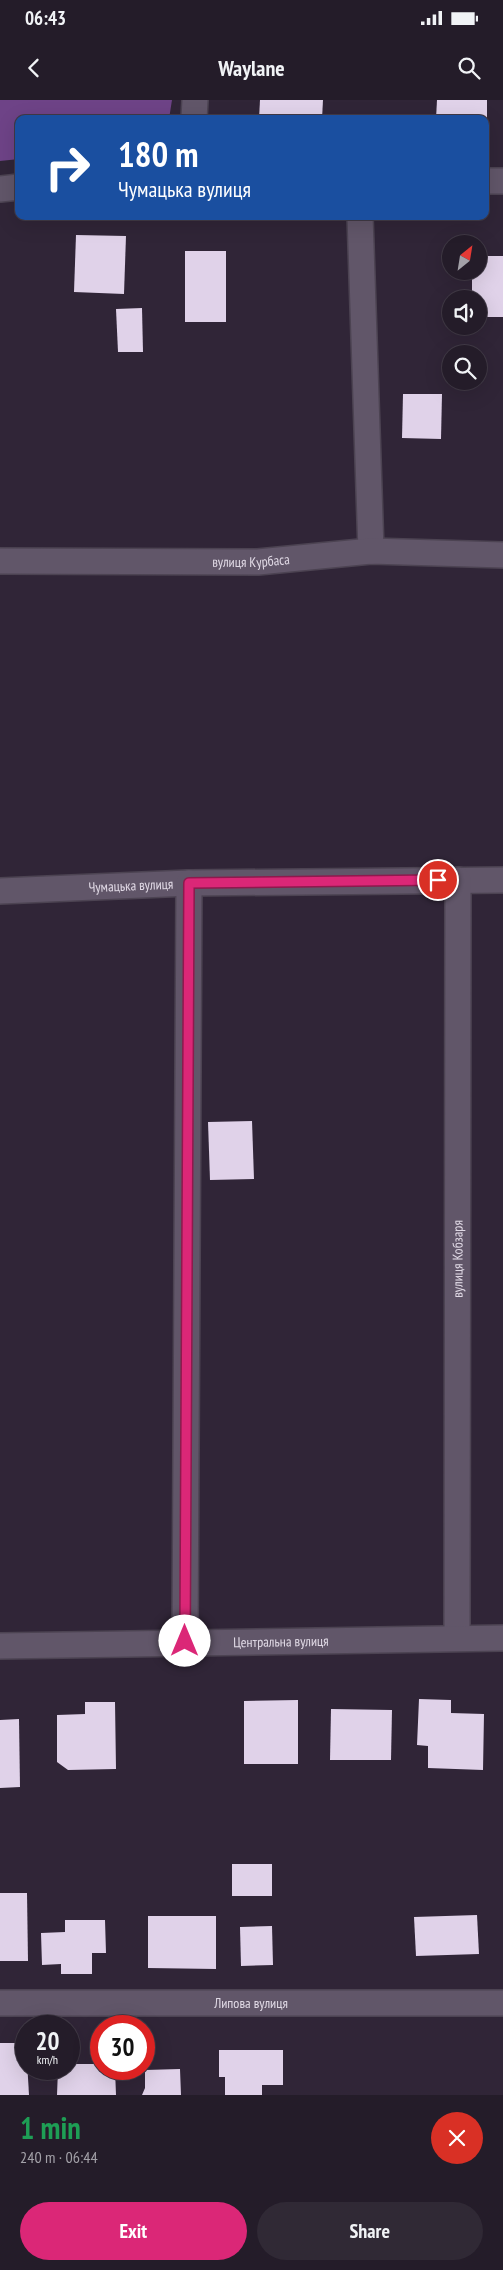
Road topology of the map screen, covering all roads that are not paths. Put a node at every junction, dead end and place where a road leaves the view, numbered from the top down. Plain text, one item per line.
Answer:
1 (195, 100) edge
2 (194, 115) edge
3 (503, 181) edge
4 (489, 182) edge
5 (15, 187) edge
6 (0, 189) edge
7 (360, 220) edge
8 (371, 551) junction
9 (503, 555) edge
10 (0, 561) edge
11 (458, 880) junction
12 (503, 880) edge
13 (189, 883) junction
14 (0, 891) edge
15 (457, 1638) junction
16 (503, 1638) edge
17 (185, 1641) junction
18 (0, 1646) edge
19 (0, 2003) edge
20 (503, 2003) edge

1 - 2 street
3 - 4 street
5 - 6 street
7 - 8 street
8 - 9 street, вулиця Курбаса
8 - 10 street, вулиця Курбаса
11 - 12 street, Чумацька вулиця
11 - 13 street, Чумацька вулиця
11 - 15 street, вулиця Кобзаря
13 - 14 street, Чумацька вулиця
13 - 17 street
15 - 16 street, Центральна вулиця
15 - 17 street, Центральна вулиця
17 - 18 street, Центральна вулиця
19 - 20 street, Липова вулиця

